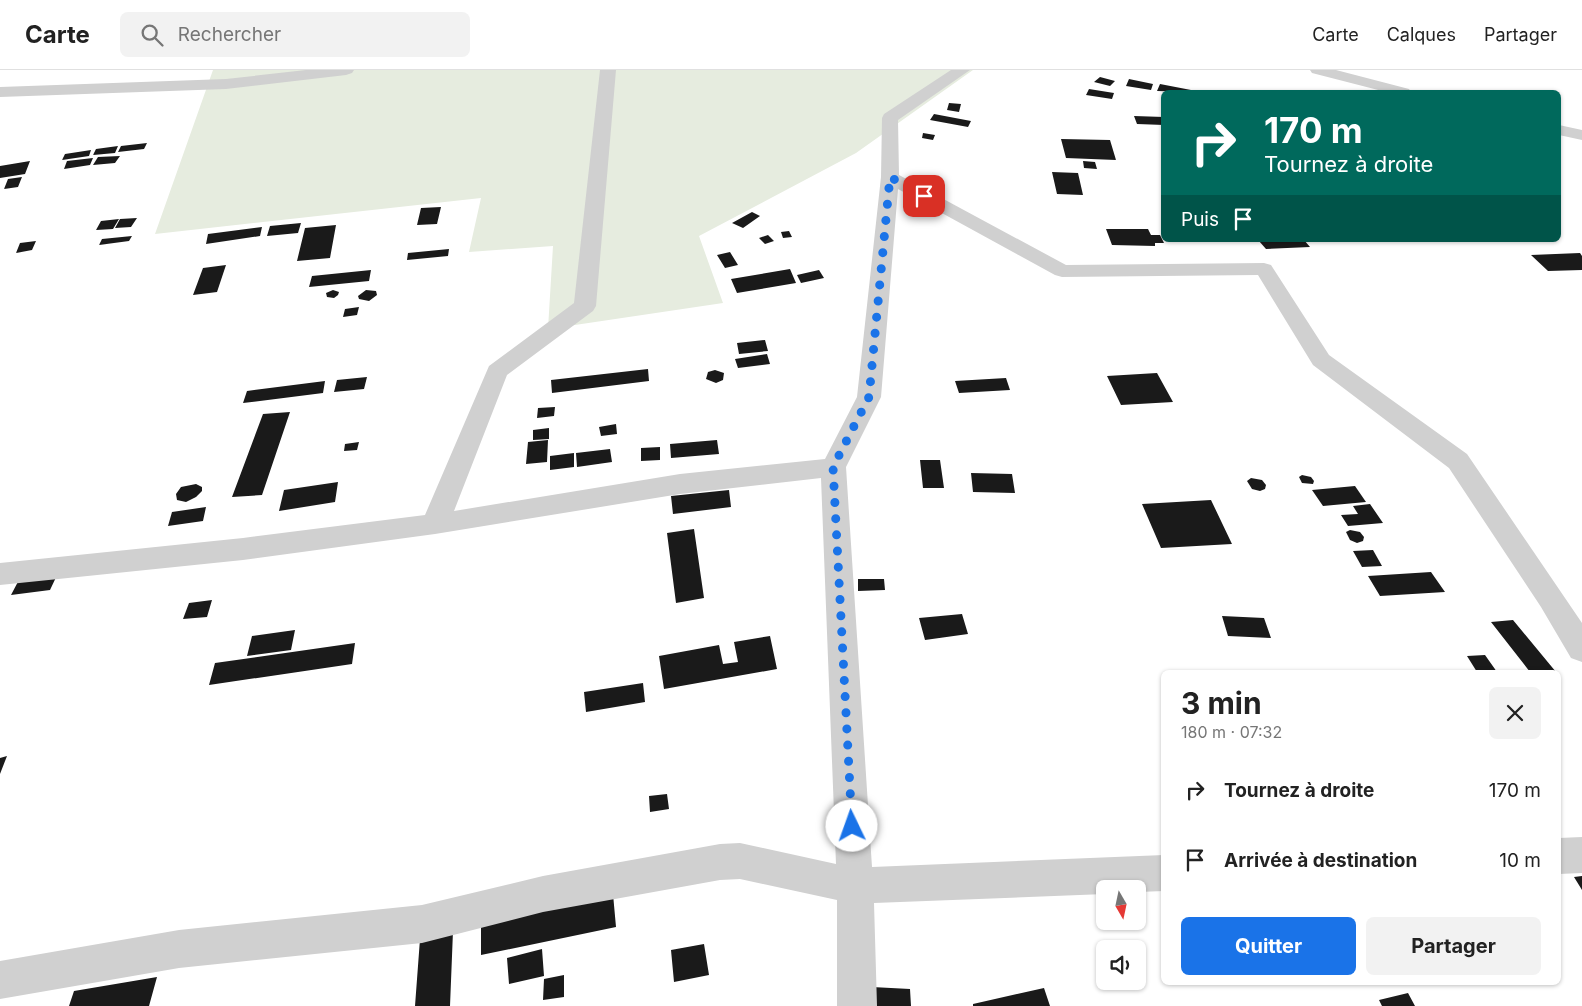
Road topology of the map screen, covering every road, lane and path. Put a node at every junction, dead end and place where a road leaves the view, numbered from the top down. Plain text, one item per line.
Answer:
1 (346, 70) edge
2 (608, 70) edge
3 (962, 70) edge
4 (1318, 70) edge
5 (1395, 90) edge
6 (0, 92) edge
7 (1561, 131) edge
8 (1582, 136) edge
9 (890, 177) junction
10 (833, 467) junction
11 (435, 524) junction
12 (0, 574) edge
13 (1582, 649) edge
14 (1582, 855) edge
15 (1561, 856) edge
16 (1161, 873) edge
17 (855, 886) junction
18 (0, 980) edge
19 (857, 1006) edge

1 - 6 street
2 - 11 street
3 - 9 street
4 - 5 street
7 - 8 street
9 - 10 street
9 - 13 street
10 - 11 street
10 - 17 street
11 - 12 street
14 - 15 street
16 - 17 street
17 - 18 street
17 - 19 street

